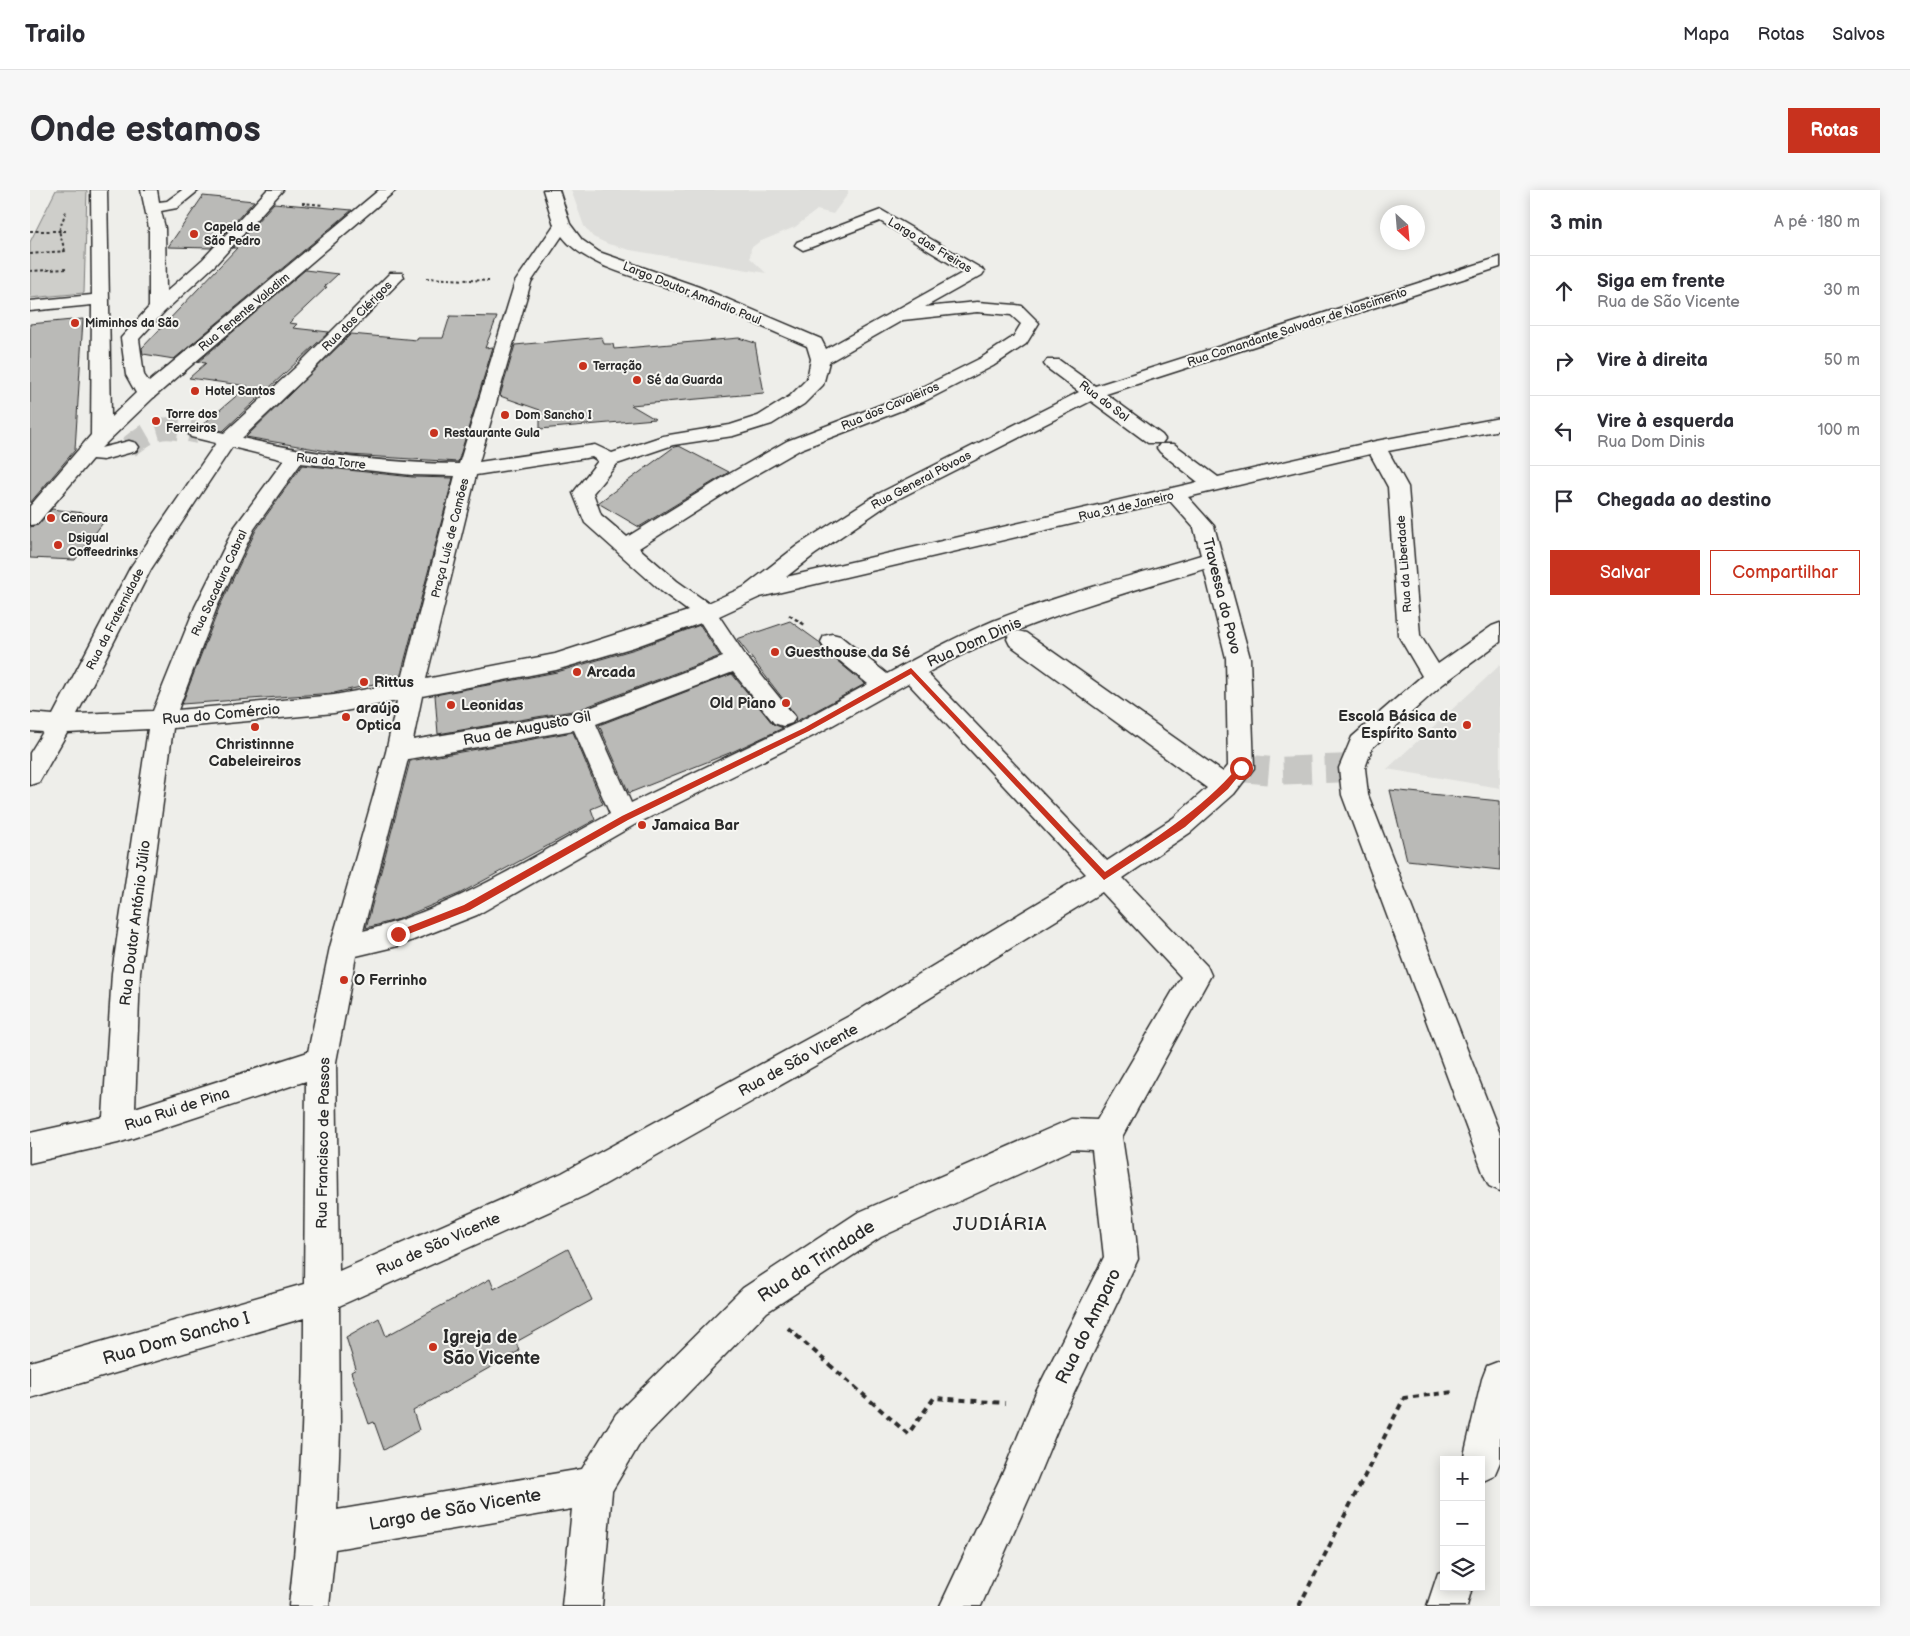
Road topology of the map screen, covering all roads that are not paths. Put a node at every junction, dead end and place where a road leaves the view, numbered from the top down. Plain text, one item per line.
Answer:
1 (99, 190) edge
2 (149, 190) edge
3 (191, 190) edge
4 (388, 190) edge
5 (552, 190) edge
6 (270, 194) edge
7 (153, 208) junction
8 (562, 225) junction
9 (803, 245) dead end
10 (158, 261) junction
11 (209, 262) junction
12 (1500, 262) edge
13 (396, 277) road end
14 (101, 299) junction
15 (30, 306) edge
16 (158, 308) junction
17 (900, 316) junction
18 (820, 359) junction
19 (1053, 364) dead end
20 (1094, 392) junction
21 (146, 394) junction
22 (1500, 424) edge
23 (198, 433) tunnel mouth
24 (101, 436) junction
25 (226, 442) junction
26 (129, 447) tunnel mouth
27 (1376, 447) junction
28 (87, 452) junction
29 (296, 457) junction
30 (610, 460) junction
31 (467, 470) junction
32 (1215, 485) junction
33 (1174, 495) junction
34 (32, 515) edge
35 (624, 548) junction
36 (1212, 559) junction
37 (752, 592) junction
38 (706, 613) junction
39 (1500, 631) edge
40 (1018, 639) dead end
41 (832, 642) road end
42 (737, 661) junction
43 (911, 671) junction
44 (1435, 678) junction
45 (885, 685) junction
46 (411, 691) junction
47 (783, 717) dead end
48 (162, 720) junction
49 (582, 720) junction
50 (30, 722) edge
51 (60, 724) junction
52 (398, 752) junction
53 (30, 775) edge
54 (1233, 777) junction
55 (625, 818) junction
56 (1104, 877) junction
57 (344, 947) junction
58 (321, 1062) junction
59 (118, 1128) junction
60 (1106, 1134) junction
61 (30, 1148) edge
62 (1500, 1175) edge
63 (322, 1296) junction
64 (30, 1380) edge
65 (1500, 1380) edge
66 (1500, 1386) edge
67 (1483, 1456) edge
68 (593, 1486) junction
69 (317, 1533) junction
70 (1451, 1591) edge
71 (309, 1606) edge
72 (582, 1606) edge
73 (960, 1606) edge
74 (1447, 1606) edge

1 - 14 street
2 - 7 street
3 - 7 street
4 - 21 street, Rua Tenente Valadim
5 - 8 street
6 - 11 street
7 - 10 street
8 - 18 street, Largo Doutor Amândio Paul
8 - 31 street
9 - 17 street, Largo das Freiras
10 - 11 street
10 - 16 street
11 - 16 street
12 - 20 street, Rua Comandante Salvador de Nascimento
13 - 25 street, Rua dos Clérigos
14 - 15 street
14 - 24 street
16 - 21 street
17 - 18 street, Largo das Freiras
17 - 35 street, Rua dos Cavaleiros
18 - 30 street
19 - 20 street, Rua do Sol
20 - 32 street, Rua do Sol
20 - 37 street, Rua General Póvoas
21 - 24 street, Rua Tenente Valadim
22 - 27 street, Rua 31 de Janeiro
23 - 25 street, Rua da Torre
24 - 28 street, Rua Tenente Valadim
25 - 29 street, Rua da Torre
25 - 51 street, Rua da Fraternidade
26 - 28 street
27 - 32 street, Rua 31 de Janeiro
27 - 44 street, Rua da Liberdade
28 - 34 street, Rua Tenente Valadim
29 - 31 street, Rua da Torre
29 - 48 street, Rua Sacadura Cabral
30 - 31 street, Praça Luís de Camões
30 - 35 street
31 - 46 street, Praça Luís de Camões
32 - 33 street, Rua 31 de Janeiro
33 - 36 street, Travessa do Povo
33 - 37 street, Rua 31 de Janeiro
35 - 38 street
36 - 43 street, Rua Dom Dinis
36 - 54 street, Travessa do Povo
37 - 38 street, Rua General Póvoas
38 - 42 street
38 - 46 street, Rua do Comércio
39 - 44 street
40 - 54 street
41 - 45 street
42 - 47 street
42 - 49 street, Rua de Augusto Gil
43 - 45 street, Rua Dom Dinis
43 - 56 street
44 - 62 street
45 - 55 street, Rua Dom Dinis
46 - 48 street, Rua do Comércio
46 - 52 street, Rua Francisco de Passos
48 - 51 street, Rua do Comércio
48 - 59 street, Rua Doutor António Júlio
49 - 52 street, Rua de Augusto Gil
49 - 55 street
50 - 51 street, Rua do Comércio
51 - 53 street, Rua da Fraternidade
52 - 57 street, Rua Francisco de Passos
54 - 56 street, Rua de São Vicente
55 - 57 street, Rua Dom Dinis
56 - 60 street
56 - 63 street, Rua de São Vicente
57 - 58 street, Rua Francisco de Passos
58 - 59 street, Rua Rui de Pina
58 - 63 street, Rua Francisco de Passos
59 - 61 street, Rua Rui de Pina
60 - 68 street, Rua da Trindade
60 - 73 street, Rua do Amparo
63 - 64 street, Rua Dom Sancho I
63 - 69 street, Rua Francisco de Passos
65 - 66 street
66 - 67 street
68 - 69 street, Largo de São Vicente
68 - 72 street
69 - 71 street, Rua Francisco de Passos
70 - 74 street

